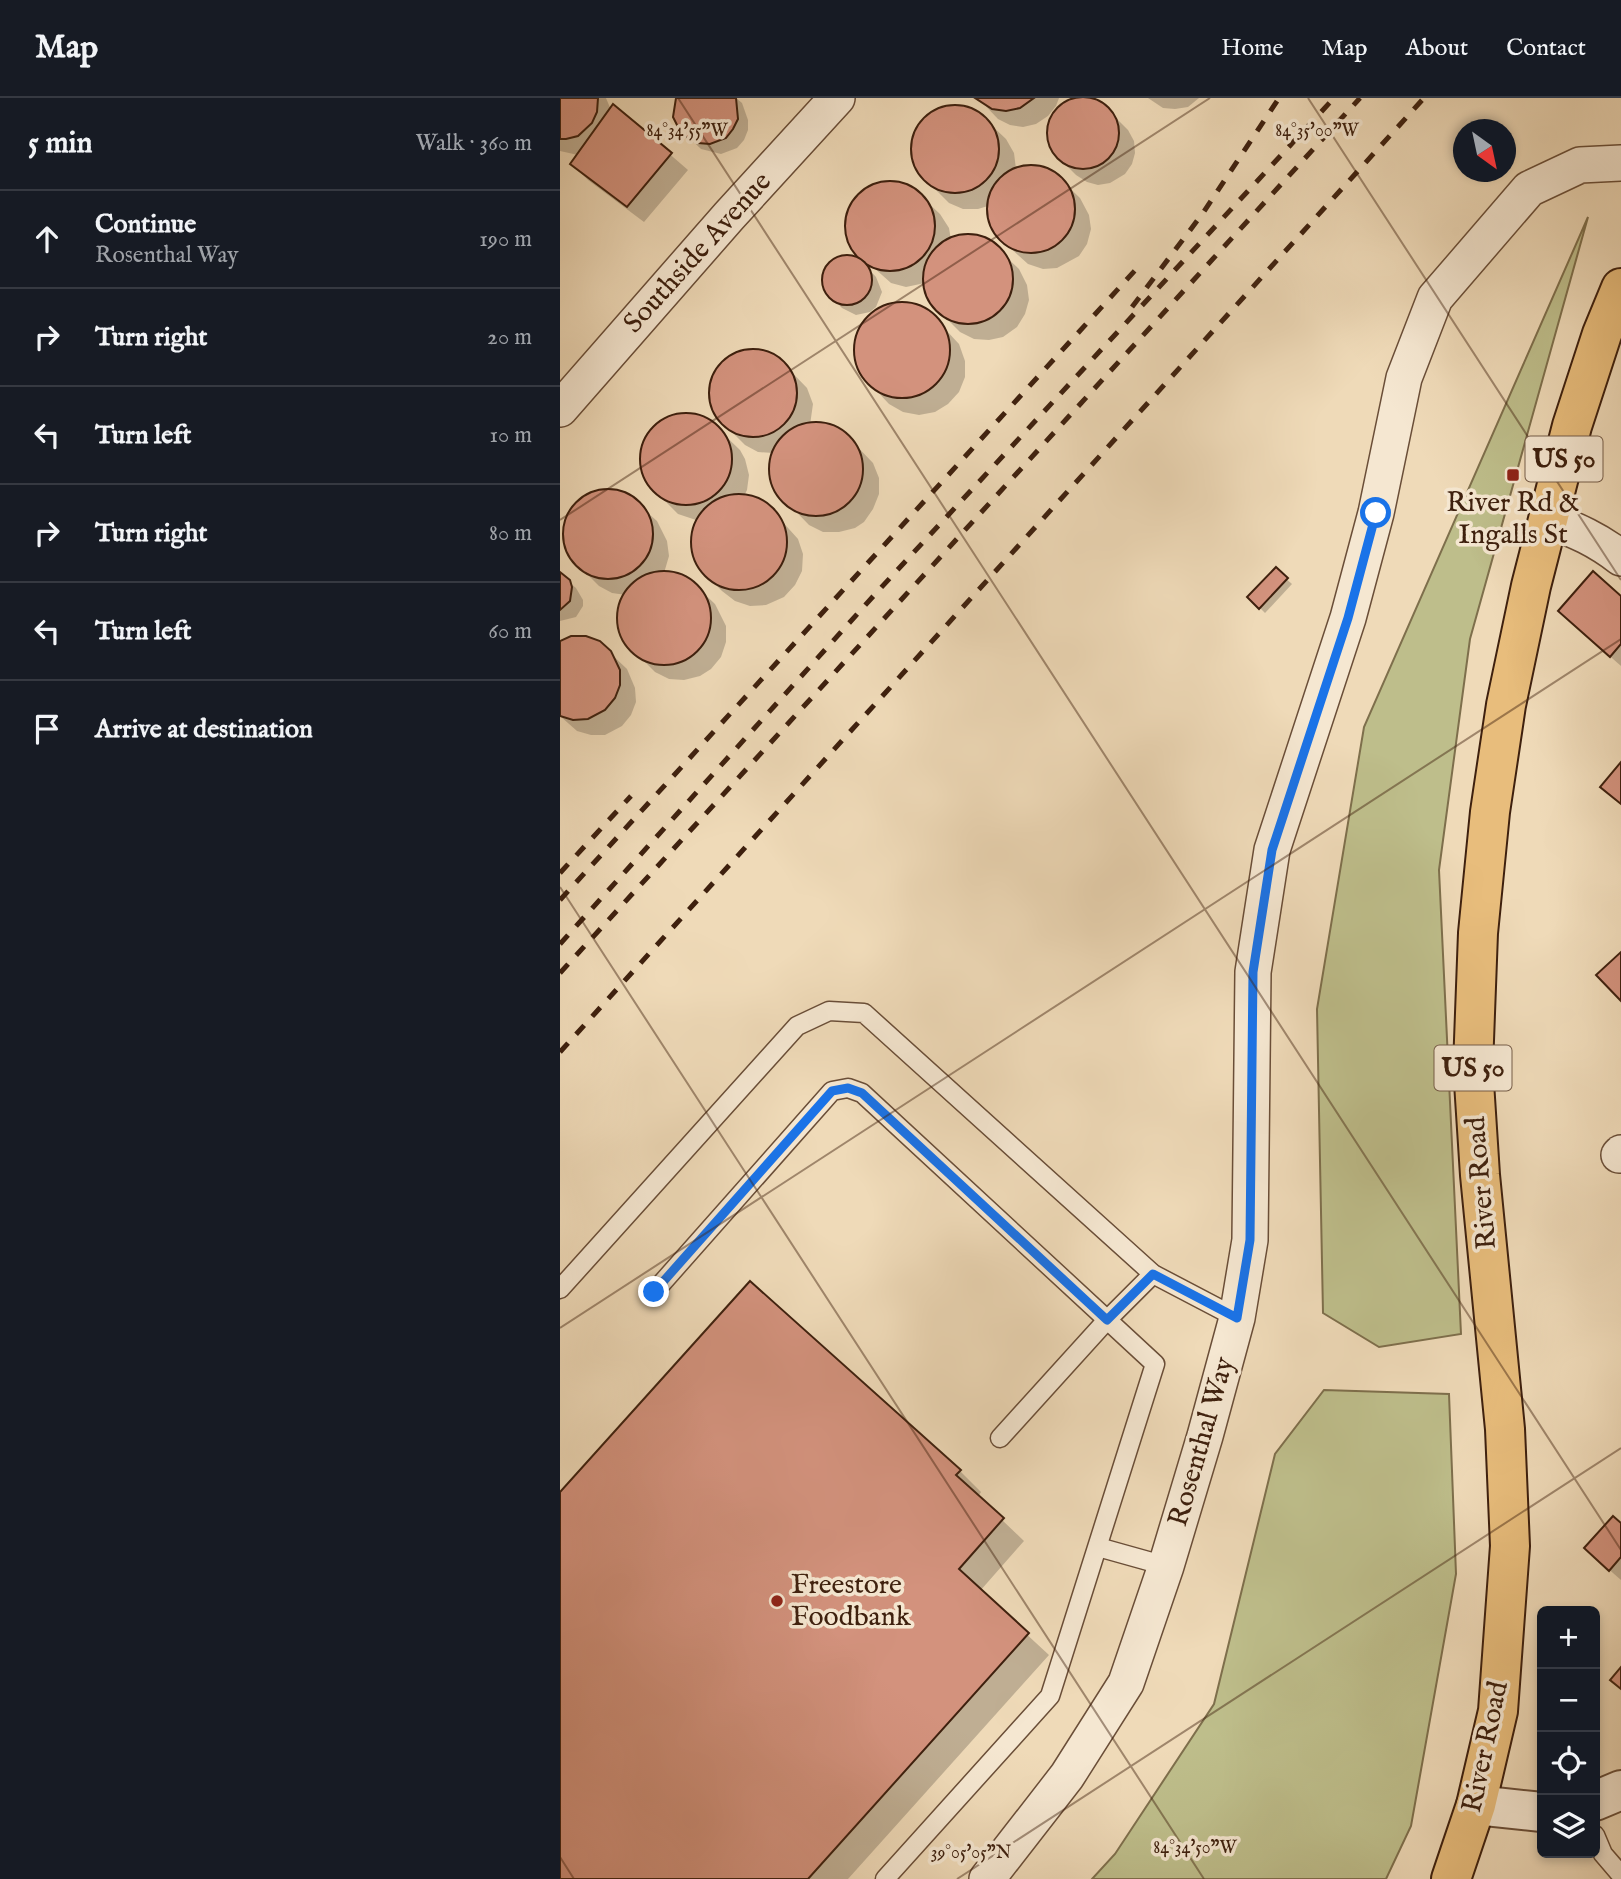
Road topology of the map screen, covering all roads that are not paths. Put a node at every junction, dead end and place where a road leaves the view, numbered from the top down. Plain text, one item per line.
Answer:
1 (837, 98) edge
2 (1621, 163) edge
3 (1621, 288) edge
4 (560, 409) edge
5 (1548, 520) junction
6 (1621, 558) edge
7 (1153, 1274) junction
8 (560, 1289) edge
9 (654, 1292) dead end
10 (1237, 1318) junction
11 (1107, 1320) junction
12 (1000, 1438) dead end
13 (1098, 1547) junction
14 (1166, 1566) junction
15 (1621, 1790) edge
16 (1600, 1799) edge
17 (1476, 1805) junction
18 (1537, 1811) edge
19 (1600, 1847) edge
20 (1621, 1875) edge
21 (886, 1879) edge
22 (987, 1879) edge
23 (1451, 1879) edge

1 - 4 street, Southside Avenue
2 - 10 street, Rosenthal Way
3 - 5 main road, River Road / US 50
5 - 6 street
5 - 17 main road, River Road / US 50
7 - 8 lane
7 - 10 lane
7 - 11 lane
9 - 11 lane
10 - 14 street, Rosenthal Way
11 - 12 lane
11 - 13 lane
13 - 14 lane
13 - 21 lane
14 - 22 street, Rosenthal Way
15 - 16 street
17 - 18 street
17 - 23 main road, River Road / US 50
19 - 20 lane

